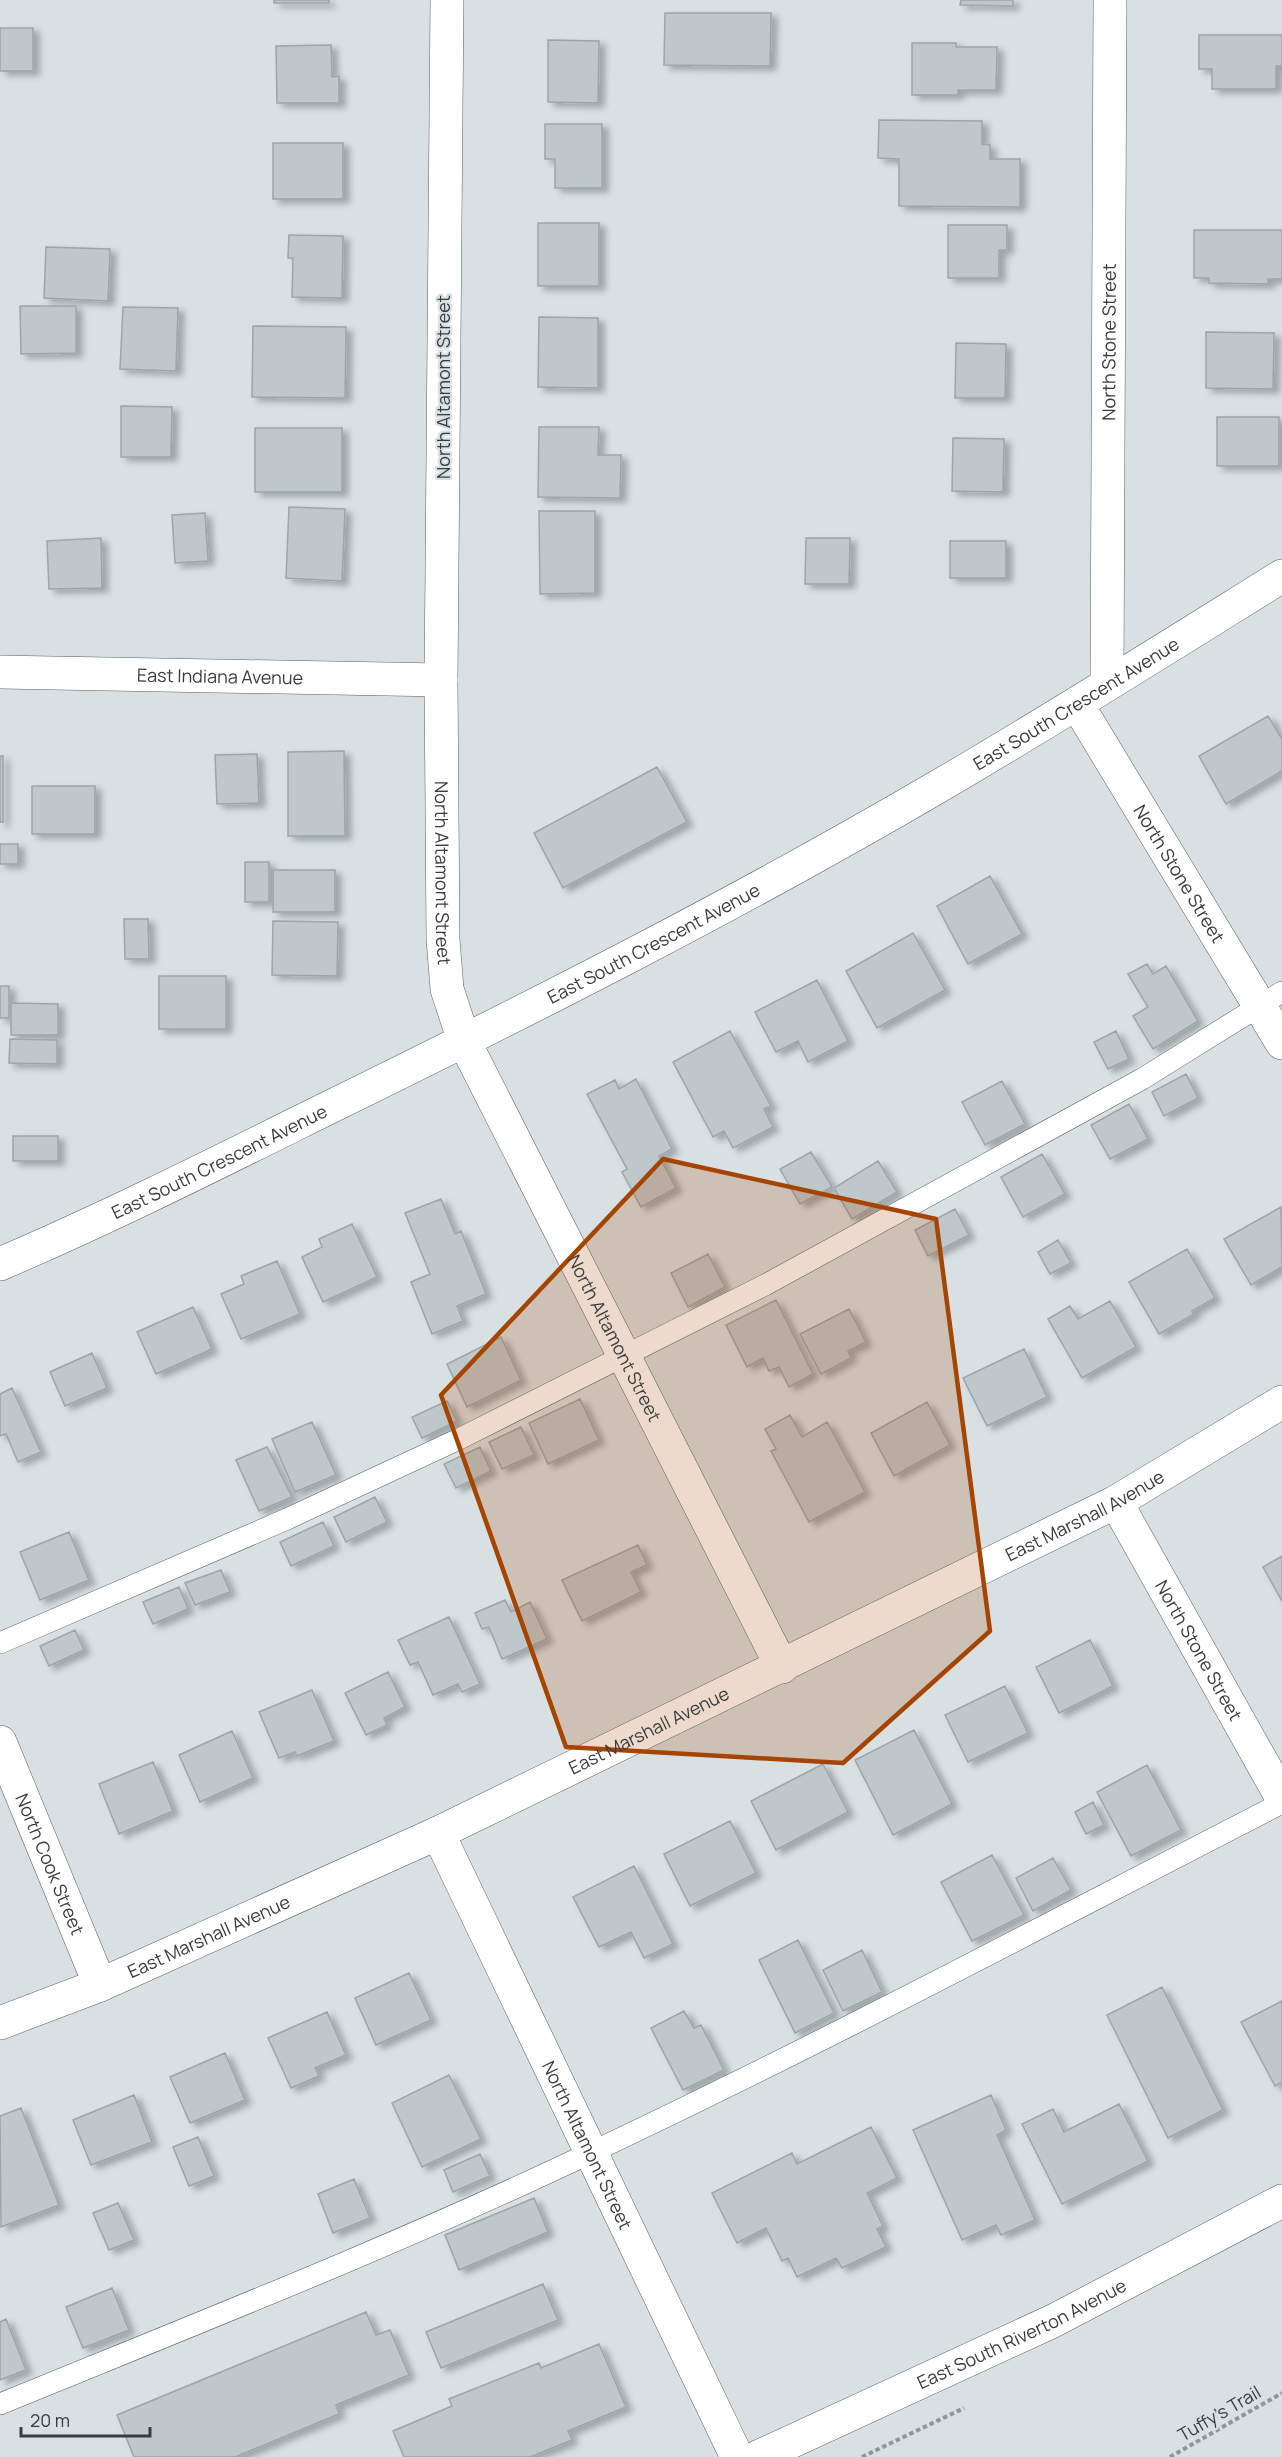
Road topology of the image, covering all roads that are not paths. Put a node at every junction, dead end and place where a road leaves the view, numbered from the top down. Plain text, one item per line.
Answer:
1 (447, 0) edge
2 (1110, 0) edge
3 (1282, 576) edge
4 (0, 672) edge
5 (441, 680) junction
6 (1107, 684) junction
7 (1077, 704) junction
8 (1271, 999) edge
9 (464, 1041) junction
10 (1282, 1043) edge
11 (0, 1264) edge
12 (624, 1354) junction
13 (1282, 1402) edge
14 (1116, 1502) junction
15 (0, 1643) edge
16 (782, 1667) junction
17 (0, 1742) edge
18 (1282, 1798) edge
19 (1282, 1803) edge
20 (438, 1833) junction
21 (100, 1985) junction
22 (0, 2023) edge
23 (590, 2153) junction
24 (1282, 2201) edge
25 (0, 2403) edge
26 (737, 2457) edge
27 (758, 2457) edge

1 - 5 street, North Altamont Street
2 - 6 street, North Stone Street
3 - 6 street, East South Crescent Avenue
4 - 5 street, East Indiana Avenue
5 - 9 street, North Altamont Street
6 - 7 street, East South Crescent Avenue
7 - 8 street, North Stone Street
7 - 9 street, East South Crescent Avenue
8 - 10 street, North Stone Street
8 - 12 lane
9 - 11 street, East South Crescent Avenue
9 - 12 street, North Altamont Street
12 - 15 lane
12 - 16 street, North Altamont Street
13 - 14 street, East Marshall Avenue
14 - 16 street, East Marshall Avenue
14 - 18 street, North Stone Street
16 - 20 street, East Marshall Avenue
17 - 21 street, North Cook Street
19 - 23 lane
20 - 21 street, East Marshall Avenue
20 - 23 street, North Altamont Street
21 - 22 street, East Marshall Avenue
23 - 25 lane
23 - 26 street, North Altamont Street
24 - 27 street, East South Riverton Avenue

